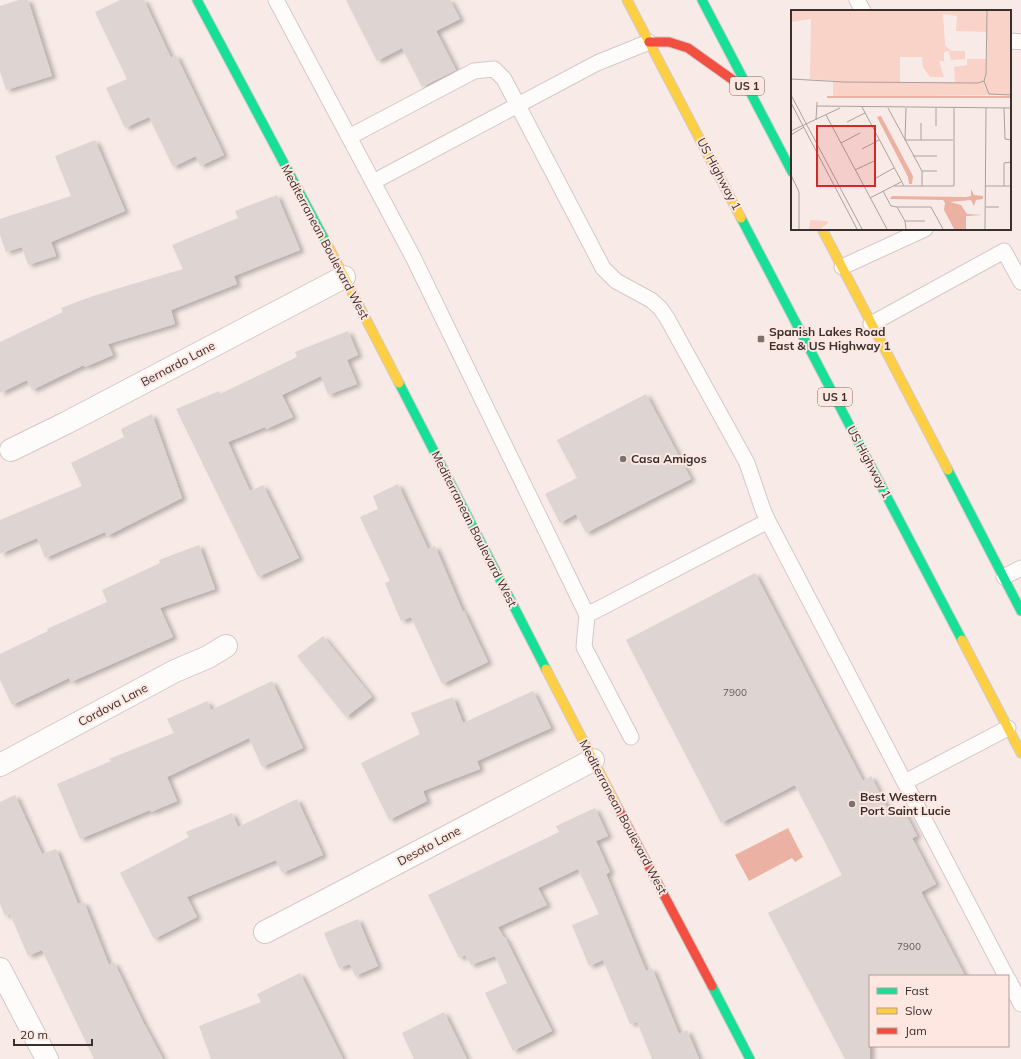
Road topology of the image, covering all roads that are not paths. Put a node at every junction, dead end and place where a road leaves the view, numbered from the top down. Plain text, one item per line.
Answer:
1 (198, 0) edge
2 (276, 0) edge
3 (627, 0) edge
4 (702, 0) edge
5 (857, 0) edge
6 (862, 10) edge
7 (649, 42) junction
8 (750, 92) junction
9 (518, 105) junction
10 (349, 138) junction
11 (791, 168) edge
12 (372, 182) junction
13 (823, 230) edge
14 (924, 230) edge
15 (842, 267) junction
16 (344, 277) junction
17 (1021, 282) edge
18 (871, 324) junction
19 (11, 450) dead end
20 (768, 521) junction
21 (1021, 568) edge
22 (1004, 577) junction
23 (1021, 611) edge
24 (587, 615) junction
25 (226, 646) dead end
26 (1008, 728) junction
27 (631, 737) dead end
28 (1021, 753) edge
29 (593, 760) junction
30 (0, 765) edge
31 (905, 782) junction
32 (265, 932) dead end
33 (0, 969) edge
34 (1005, 975) edge
35 (1009, 981) edge
36 (1021, 1004) edge
37 (46, 1059) edge
38 (750, 1059) edge

1 - 16 main road, Mediterranean Boulevard West
2 - 10 lane
3 - 7 main road, US Highway 1 / US 1
4 - 8 main road, US 1
5 - 6 lane
7 - 8 main road
7 - 9 lane
7 - 26 main road, US Highway 1 / US 1
8 - 11 main road, US 1
9 - 10 lane
9 - 12 lane
9 - 20 lane
10 - 12 lane
12 - 24 lane
13 - 15 main road
14 - 15 lane
15 - 18 main road
16 - 19 street, Bernardo Lane
16 - 29 main road, Mediterranean Boulevard West
17 - 18 lane
18 - 22 main road
20 - 24 lane
20 - 31 lane
21 - 22 lane
22 - 23 main road
24 - 27 lane
25 - 30 street, Cordova Lane
26 - 28 main road, US Highway 1 / US 1
26 - 31 lane
29 - 32 street, Desoto Lane
29 - 38 main road, Mediterranean Boulevard West
31 - 34 lane
33 - 37 street
35 - 36 lane

